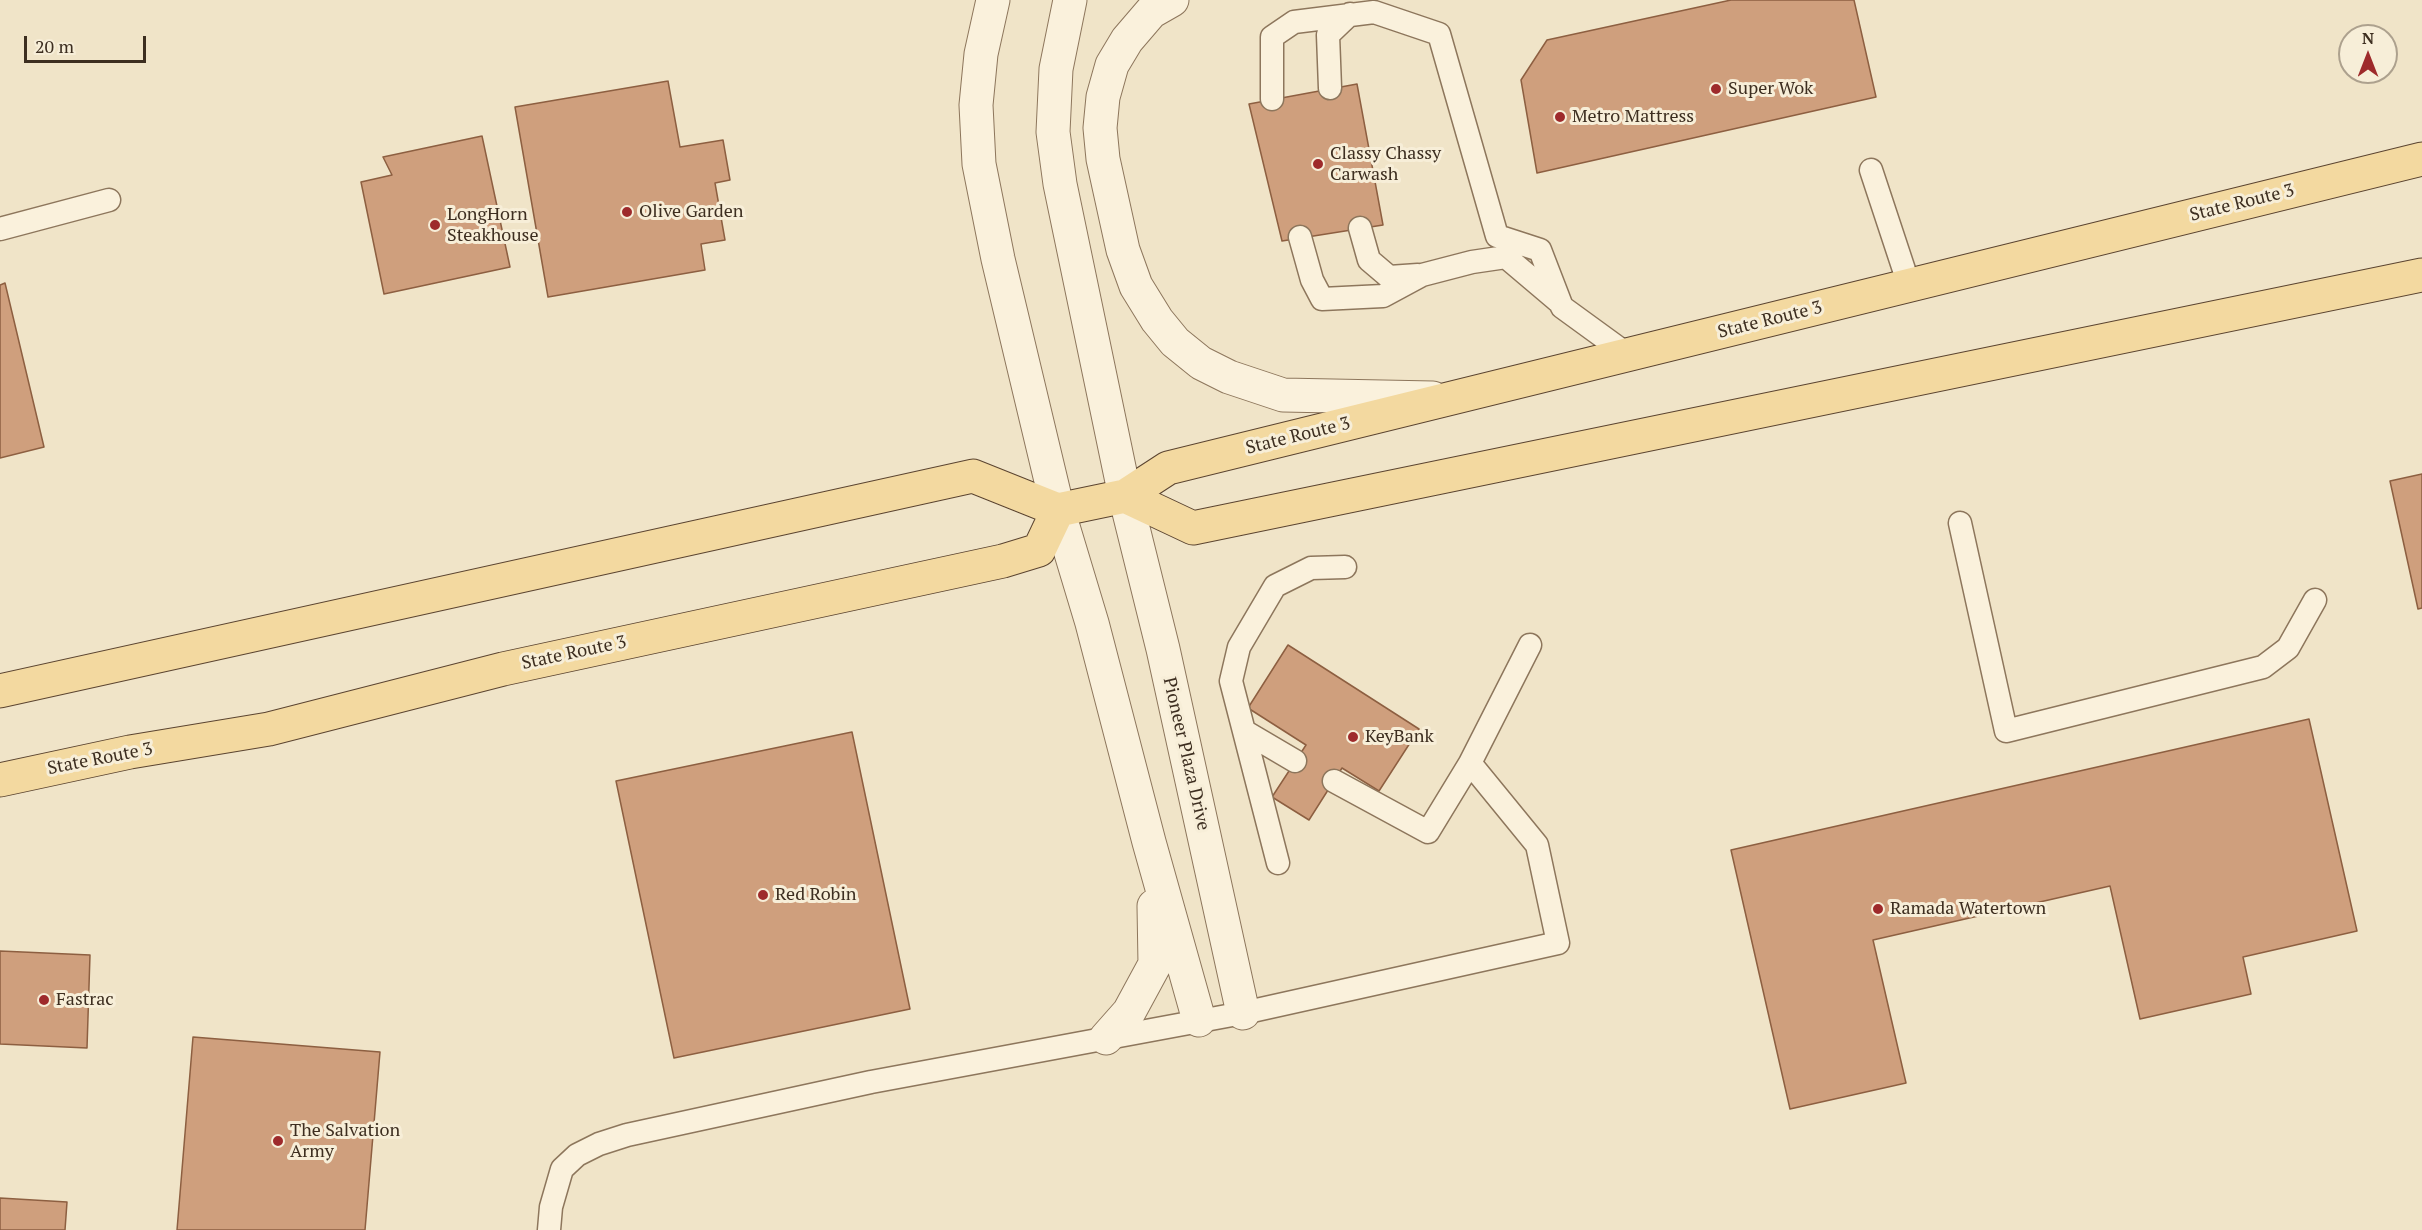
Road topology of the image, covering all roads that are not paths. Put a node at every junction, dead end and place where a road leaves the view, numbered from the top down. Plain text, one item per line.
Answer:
1 (993, 0) edge
2 (1070, 0) edge
3 (1172, 0) edge
4 (1350, 14) junction
5 (1330, 88) dead end
6 (1272, 99) dead end
7 (2422, 159) edge
8 (1871, 170) dead end
9 (109, 200) dead end
10 (1360, 228) dead end
11 (0, 229) edge
12 (1300, 237) dead end
13 (1422, 275) junction
14 (2422, 275) edge
15 (1909, 285) junction
16 (1561, 304) junction
17 (1628, 355) junction
18 (1452, 398) junction
19 (1125, 496) junction
20 (1058, 510) junction
21 (1960, 523) dead end
22 (1345, 567) dead end
23 (2315, 600) dead end
24 (1530, 645) dead end
25 (0, 691) edge
26 (1244, 731) junction
27 (1295, 761) dead end
28 (1470, 763) junction
29 (0, 780) edge
30 (1334, 781) dead end
31 (1149, 842) junction
32 (1278, 863) dead end
33 (1242, 1012) junction
34 (1199, 1020) junction
35 (1106, 1038) junction
36 (549, 1230) edge

1 - 20 street
2 - 19 street, Pioneer Plaza Drive
3 - 18 street
4 - 5 lane
4 - 6 lane
4 - 16 lane
7 - 15 main road, State Route 3
8 - 15 lane
9 - 11 lane
10 - 13 lane
12 - 13 lane
13 - 16 lane
14 - 19 main road
15 - 17 main road, State Route 3
16 - 17 lane
17 - 18 main road, State Route 3
18 - 19 main road, State Route 3
19 - 20 main road, State Route 3
19 - 33 street, Pioneer Plaza Drive
20 - 25 main road
20 - 29 main road, State Route 3
20 - 31 street
21 - 23 lane
22 - 26 lane
24 - 28 lane
26 - 27 lane
26 - 32 lane
28 - 30 lane
28 - 33 lane
31 - 34 street
31 - 35 street
33 - 34 lane
34 - 35 lane
35 - 36 lane

